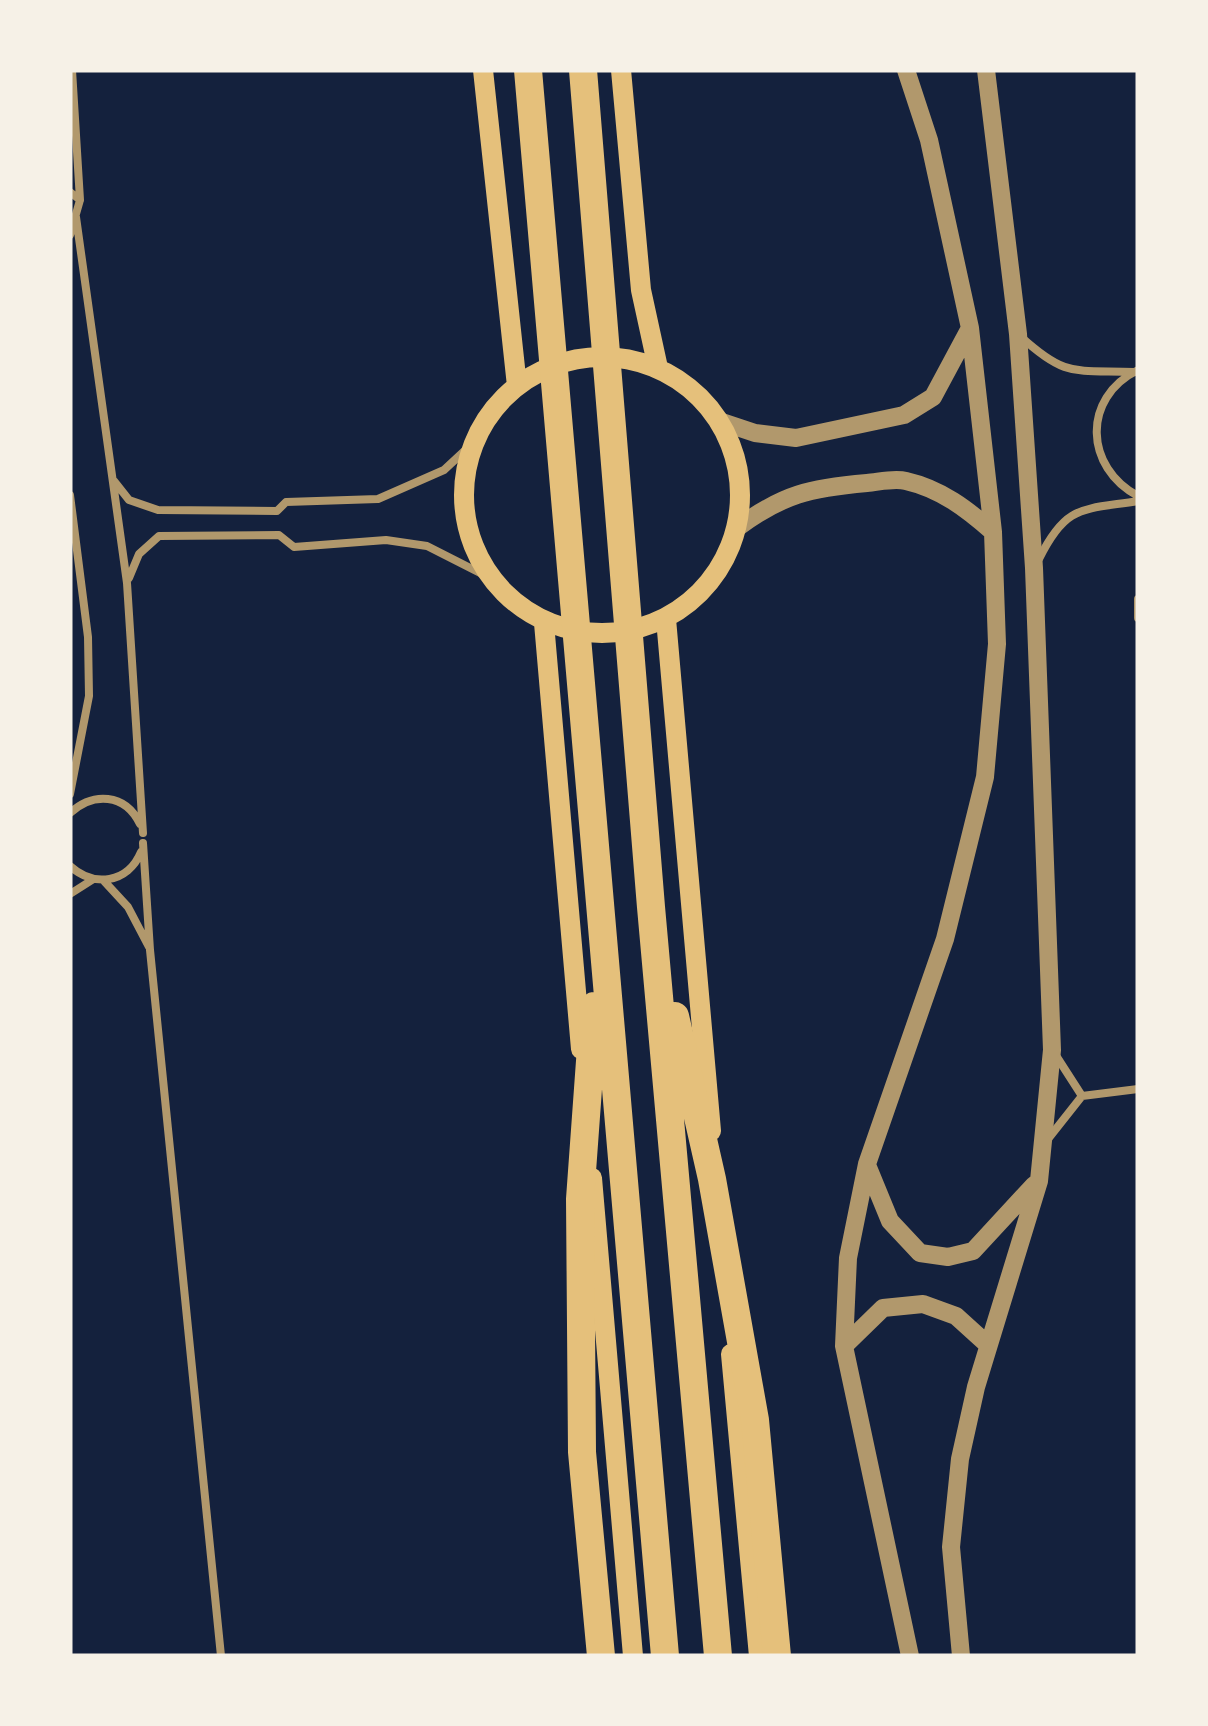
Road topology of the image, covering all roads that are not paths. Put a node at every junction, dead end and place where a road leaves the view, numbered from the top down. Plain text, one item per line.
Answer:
1 (72, 70) edge
2 (483, 70) edge
3 (528, 70) edge
4 (583, 70) edge
5 (622, 70) edge
6 (906, 70) edge
7 (986, 70) edge
8 (70, 192) edge
9 (80, 200) junction
10 (76, 217) junction
11 (70, 236) edge
12 (970, 328) junction
13 (1018, 334) junction
14 (658, 368) junction
15 (1136, 371) edge
16 (518, 386) junction
17 (720, 422) junction
18 (473, 444) junction
19 (112, 479) junction
20 (70, 494) edge
21 (1138, 499) edge
22 (277, 511) junction
23 (736, 528) junction
24 (993, 532) junction
25 (279, 535) junction
26 (73, 536) edge
27 (1034, 568) junction
28 (490, 578) junction
29 (128, 582) junction
30 (1138, 598) edge
31 (1138, 618) edge
32 (666, 619) junction
33 (544, 623) junction
34 (70, 794) edge
35 (70, 812) edge
36 (143, 833) junction
37 (143, 844) junction
38 (70, 866) edge
39 (92, 880) junction
40 (104, 881) junction
41 (70, 894) edge
42 (651, 906) junction
43 (600, 920) junction
44 (150, 950) junction
45 (1052, 1050) junction
46 (1138, 1088) edge
47 (1082, 1096) junction
48 (1042, 1147) junction
49 (867, 1164) junction
50 (1039, 1180) junction
51 (988, 1345) junction
52 (844, 1346) junction
53 (221, 1656) edge
54 (600, 1656) edge
55 (633, 1656) edge
56 (665, 1656) edge
57 (718, 1656) edge
58 (758, 1656) edge
59 (777, 1656) edge
60 (910, 1656) edge
61 (961, 1656) edge

1 - 9 lane
2 - 16 main road
3 - 43 highway
4 - 42 highway
5 - 14 main road
6 - 12 street
7 - 13 street
8 - 9 lane
9 - 10 lane
10 - 11 lane
10 - 19 lane
12 - 17 street
12 - 24 street
13 - 15 lane
13 - 27 street
14 - 16 main road
14 - 17 main road
15 - 21 lane
16 - 18 main road
17 - 23 main road
18 - 22 lane
18 - 28 main road
19 - 22 lane
19 - 29 lane
20 - 26 lane
21 - 27 lane
22 - 25 lane
23 - 24 street
23 - 32 main road
24 - 49 street
25 - 28 lane
25 - 29 lane
26 - 34 lane
27 - 45 street
28 - 33 main road
29 - 36 lane
30 - 31 lane
32 - 33 main road
32 - 58 main road
33 - 55 main road
35 - 36 lane
36 - 37 lane
37 - 40 lane
37 - 44 lane
38 - 39 lane
39 - 40 lane
39 - 41 lane
40 - 44 lane
42 - 57 highway
42 - 59 highway
43 - 54 highway
43 - 56 highway
44 - 53 lane
45 - 47 lane
45 - 48 street
46 - 47 lane
47 - 48 lane
48 - 50 street
49 - 50 street
49 - 52 street
50 - 51 street
51 - 52 street
51 - 61 street
52 - 60 street

